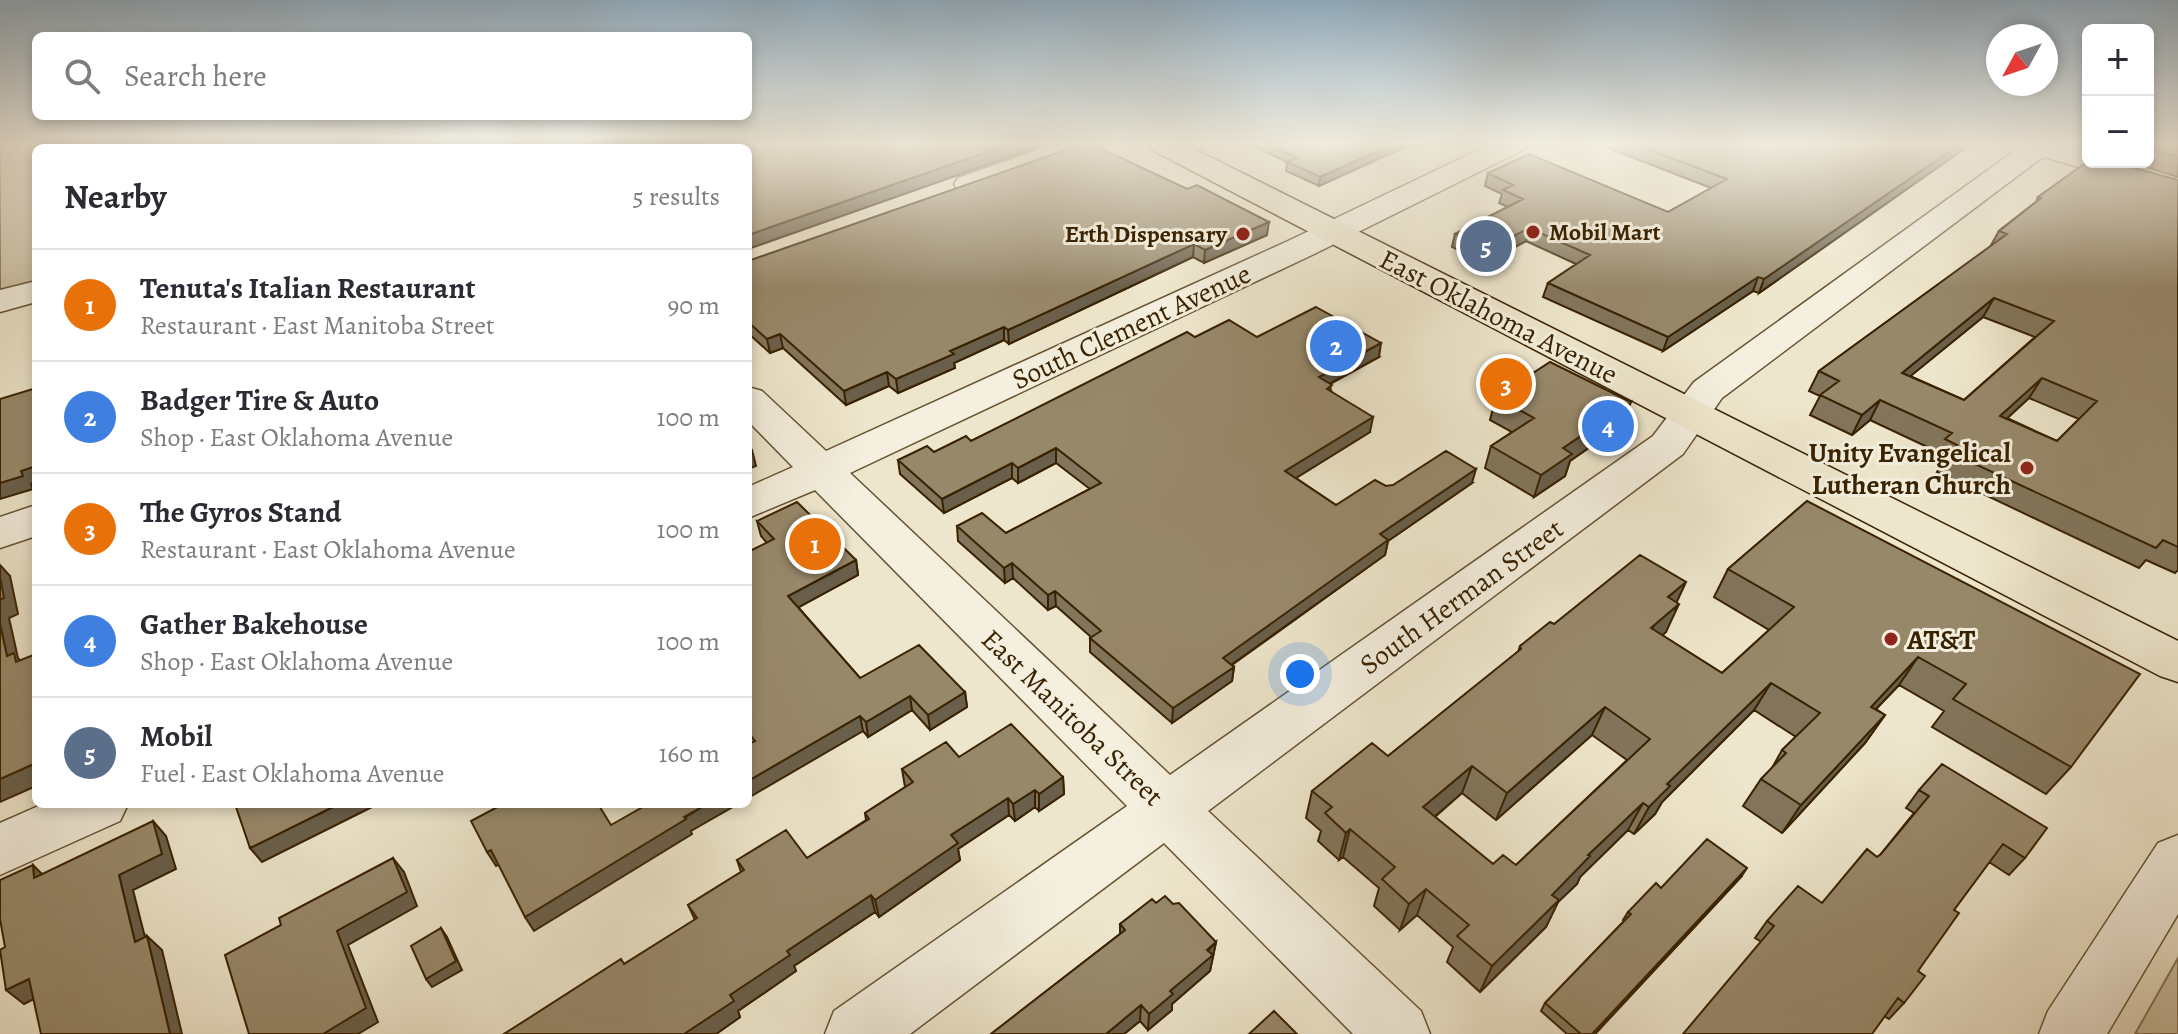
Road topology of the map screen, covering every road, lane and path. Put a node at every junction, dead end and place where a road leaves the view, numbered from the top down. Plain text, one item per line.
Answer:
1 (1257, 192) edge
2 (1413, 192) edge
3 (1977, 192) edge
4 (1333, 231) junction
5 (32, 292) edge
6 (0, 301) edge
7 (752, 403) edge
8 (1692, 414) junction
9 (820, 470) junction
10 (752, 502) edge
11 (32, 521) edge
12 (0, 533) edge
13 (2178, 663) edge
14 (91, 808) edge
15 (1168, 809) junction
16 (0, 850) edge
17 (2178, 861) edge
18 (857, 1034) edge
19 (1398, 1034) edge
20 (2071, 1034) edge

1 - 4 main road, East Oklahoma Avenue
2 - 4 street, South Clement Avenue
3 - 8 street, South Herman Street
4 - 8 main road, East Oklahoma Avenue
4 - 9 street, South Clement Avenue
5 - 6 street
7 - 9 street, East Manitoba Street
8 - 13 main road, East Oklahoma Avenue
8 - 15 street, South Herman Street
9 - 10 street, South Clement Avenue
9 - 15 street, East Manitoba Street
11 - 12 street
14 - 16 street
15 - 18 street, South Herman Street
15 - 19 street, East Manitoba Street
17 - 20 street

